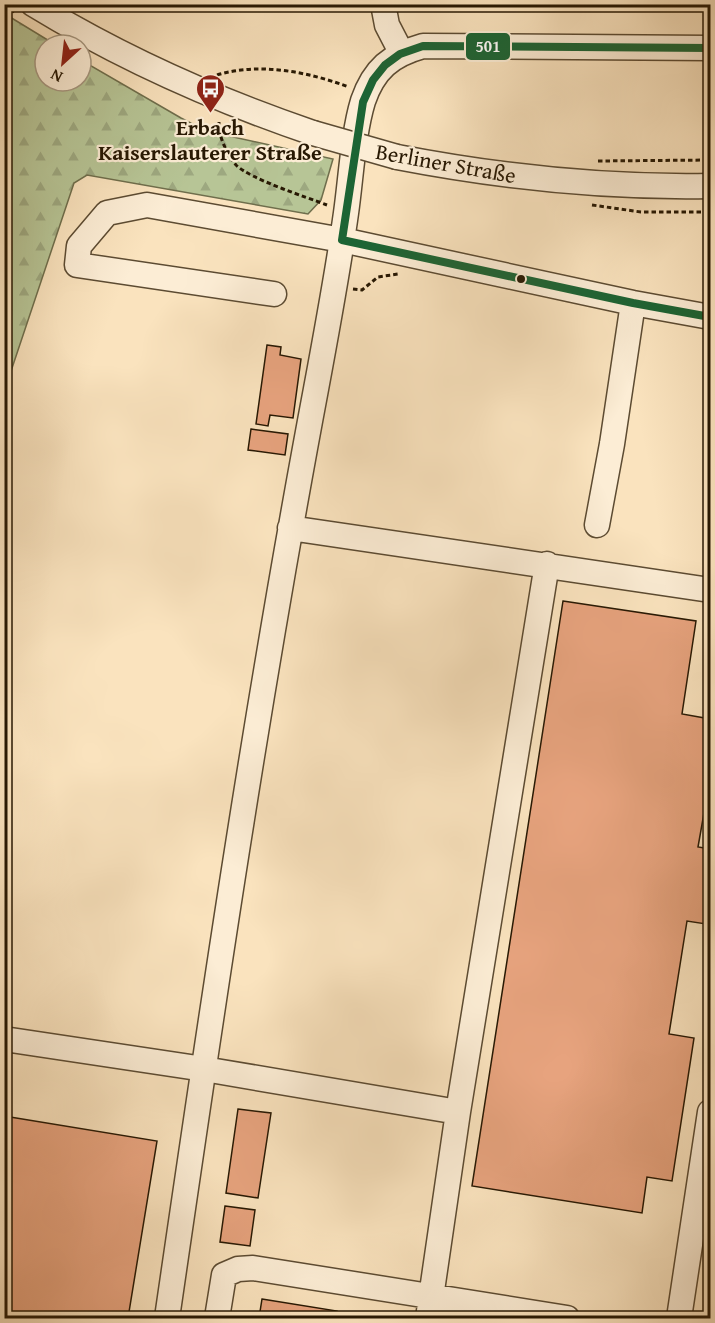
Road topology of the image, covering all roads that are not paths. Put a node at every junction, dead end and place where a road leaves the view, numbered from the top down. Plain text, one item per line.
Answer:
1 (33, 4) edge
2 (383, 4) edge
3 (711, 48) edge
4 (401, 52) junction
5 (711, 180) edge
6 (711, 186) edge
7 (666, 187) junction
8 (711, 193) edge
9 (342, 240) junction
10 (274, 294) dead end
11 (633, 303) junction
12 (711, 317) edge
13 (597, 525) dead end
14 (290, 528) junction
15 (546, 564) junction
16 (711, 590) edge
17 (4, 1039) edge
18 (204, 1069) junction
19 (458, 1112) junction
20 (711, 1112) edge
21 (429, 1308) edge
22 (167, 1318) edge
23 (217, 1318) edge
24 (567, 1318) edge
25 (679, 1318) edge

1 - 7 street, Berliner Straße, bridge
2 - 4 street
3 - 4 street
4 - 9 street
5 - 7 street
6 - 7 street, Berliner Straße
7 - 8 street
9 - 10 street
9 - 11 street
9 - 14 street
11 - 12 street
11 - 13 street
14 - 15 street
14 - 18 street
15 - 16 street
15 - 19 street
17 - 18 street
18 - 19 street
18 - 22 street
19 - 21 street
20 - 25 street
21 - 23 street
21 - 24 street

